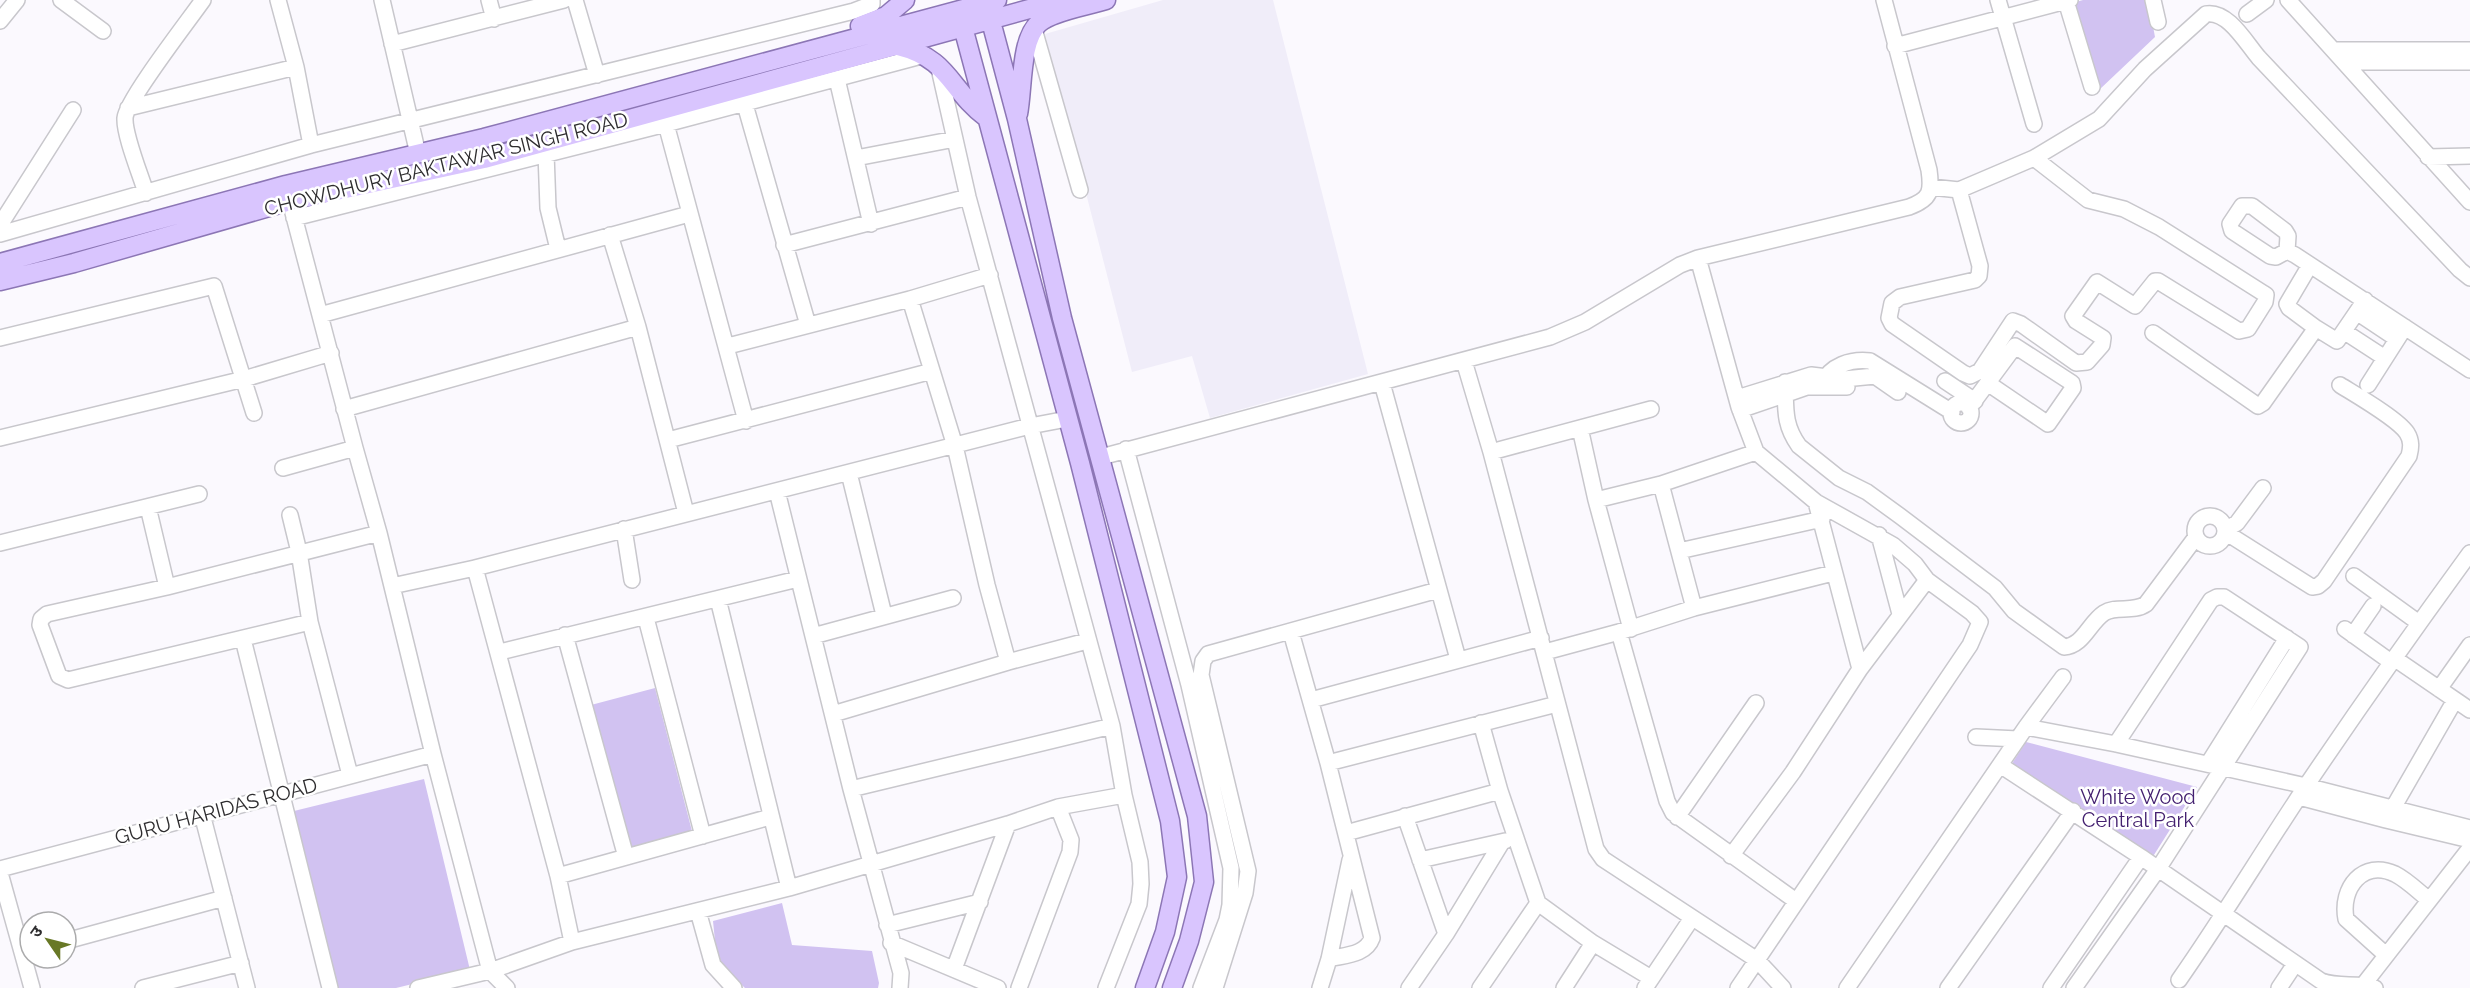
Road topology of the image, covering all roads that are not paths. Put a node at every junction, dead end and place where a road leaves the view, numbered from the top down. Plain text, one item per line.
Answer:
1 (61, 0) edge
2 (203, 0) edge
3 (278, 0) edge
4 (382, 0) edge
5 (489, 0) edge
6 (564, 0) edge
7 (575, 0) edge
8 (905, 0) edge
9 (1062, 0) edge
10 (1106, 0) edge
11 (1884, 0) edge
12 (1998, 0) edge
13 (2153, 0) edge
14 (2266, 0) edge
15 (2288, 0) edge
16 (874, 1) edge
17 (2068, 1) edge
18 (990, 6) edge
19 (959, 13) edge
20 (2247, 14) dead end
21 (2003, 17) junction
22 (494, 19) junction
23 (2158, 22) dead end
24 (1034, 29) junction
25 (104, 31) dead end
26 (392, 44) junction
27 (831, 44) junction
28 (898, 46) junction
29 (1895, 46) junction
30 (2470, 51) edge
31 (2340, 56) junction
32 (931, 60) junction
33 (2470, 62) edge
34 (296, 67) junction
35 (735, 70) junction
36 (597, 75) junction
37 (837, 79) junction
38 (2092, 87) dead end
39 (743, 96) junction
40 (128, 108) junction
41 (73, 110) dead end
42 (987, 118) junction
43 (1017, 119) junction
44 (412, 121) junction
45 (666, 124) junction
46 (2034, 124) dead end
47 (955, 139) junction
48 (311, 145) junction
49 (546, 153) junction
50 (418, 154) junction
51 (2470, 156) edge
52 (2428, 157) junction
53 (856, 158) junction
54 (2034, 158) junction
55 (1931, 187) junction
56 (1080, 190) dead end
57 (1959, 190) junction
58 (146, 193) junction
59 (968, 197) junction
60 (2470, 201) edge
61 (290, 202) junction
62 (689, 214) junction
63 (871, 224) junction
64 (0, 225) edge
65 (0, 234) edge
66 (610, 235) junction
67 (784, 245) junction
68 (558, 249) junction
69 (2287, 251) dead end
70 (1698, 258) junction
71 (0, 263) edge
72 (2310, 265) junction
73 (990, 275) junction
74 (2470, 278) edge
75 (0, 281) edge
76 (910, 299) junction
77 (2362, 307) junction
78 (320, 315) junction
79 (1062, 318) junction
80 (1042, 322) junction
81 (808, 325) junction
82 (638, 327) junction
83 (2316, 328) junction
84 (2345, 332) junction
85 (2152, 333) dead end
86 (2401, 333) junction
87 (0, 338) edge
88 (1069, 344) junction
89 (728, 346) junction
90 (1049, 349) junction
91 (331, 353) junction
92 (2385, 358) junction
93 (1464, 361) junction
94 (2470, 370) edge
95 (932, 371) junction
96 (244, 379) junction
97 (1823, 381) junction
98 (1945, 381) dead end
99 (1382, 383) junction
100 (1989, 384) junction
101 (2340, 385) dead end
102 (2368, 385) dead end
103 (1785, 388) junction
104 (1896, 394) dead end
105 (1739, 404) junction
106 (1972, 404) junction
107 (344, 409) junction
108 (1651, 409) dead end
109 (254, 413) dead end
110 (1067, 419) junction
111 (746, 421) junction
112 (1030, 426) junction
113 (1580, 428) junction
114 (0, 438) edge
115 (668, 440) junction
116 (955, 446) junction
117 (355, 448) junction
118 (1126, 449) junction
119 (1491, 452) junction
120 (1756, 452) junction
121 (1101, 457) junction
122 (283, 468) dead end
123 (849, 473) junction
124 (1661, 484) junction
125 (2260, 487) dead end
126 (777, 491) junction
127 (199, 494) dead end
128 (1596, 500) junction
129 (1816, 502) junction
130 (147, 507) junction
131 (686, 513) junction
132 (290, 515) dead end
133 (1821, 519) junction
134 (624, 529) junction
135 (2224, 529) junction
136 (379, 533) junction
137 (1879, 535) junction
138 (2196, 537) junction
139 (0, 543) edge
140 (1679, 551) junction
141 (299, 552) junction
142 (2470, 553) edge
143 (475, 567) junction
144 (1833, 573) junction
145 (2354, 576) dead end
146 (798, 579) junction
147 (632, 580) dead end
148 (1927, 580) junction
149 (392, 586) junction
150 (167, 587) junction
151 (1438, 590) junction
152 (953, 598) dead end
153 (718, 599) junction
154 (2373, 606) dead end
155 (1694, 608) junction
156 (1900, 614) junction
157 (884, 615) junction
158 (646, 618) junction
159 (310, 622) junction
160 (2419, 622) junction
161 (1625, 630) junction
162 (1291, 632) junction
163 (565, 635) junction
164 (813, 636) junction
165 (1149, 637) junction
166 (2287, 638) junction
167 (243, 639) junction
168 (1087, 641) junction
169 (1126, 643) junction
170 (1543, 645) junction
171 (2470, 645) edge
172 (500, 652) junction
173 (1458, 659) junction
174 (2392, 660) junction
175 (1008, 662) junction
176 (1860, 669) junction
177 (2063, 677) dead end
178 (2439, 689) junction
179 (1311, 700) junction
180 (2454, 700) junction
181 (1756, 703) dead end
182 (1557, 704) junction
183 (2470, 710) edge
184 (833, 714) junction
185 (1481, 723) junction
186 (1112, 726) junction
187 (2022, 733) junction
188 (1976, 737) dead end
189 (2116, 744) junction
190 (432, 754) junction
191 (1328, 764) junction
192 (2208, 764) junction
193 (2000, 765) junction
194 (2223, 768) junction
195 (350, 775) junction
196 (851, 789) junction
197 (1500, 791) junction
198 (2303, 791) junction
199 (1124, 795) junction
200 (282, 796) junction
201 (1058, 807) junction
202 (2073, 812) junction
203 (202, 814) junction
204 (2390, 814) junction
205 (1405, 816) junction
206 (770, 817) junction
207 (1677, 818) junction
208 (1008, 824) junction
209 (2470, 828) edge
210 (1346, 833) junction
211 (703, 836) junction
212 (1509, 839) junction
213 (2470, 840) edge
214 (2470, 848) edge
215 (1351, 855) junction
216 (1731, 856) junction
217 (626, 857) junction
218 (2141, 857) junction
219 (1420, 860) junction
220 (871, 864) junction
221 (2158, 869) junction
222 (0, 871) edge
223 (558, 876) junction
224 (789, 888) junction
225 (224, 898) junction
226 (2429, 900) junction
227 (1796, 901) junction
228 (980, 902) junction
229 (1538, 903) junction
230 (698, 911) junction
231 (2225, 914) junction
232 (1692, 918) junction
233 (887, 925) junction
234 (15, 933) junction
235 (1446, 934) junction
236 (0, 937) edge
237 (18, 938) edge
238 (78, 938) edge
239 (2084, 940) junction
240 (572, 942) junction
241 (891, 943) junction
242 (1593, 943) junction
243 (2101, 950) junction
244 (2386, 955) junction
245 (1329, 959) junction
246 (1757, 960) junction
247 (241, 963) junction
248 (2295, 964) junction
249 (954, 969) junction
250 (29, 970) edge
251 (490, 971) junction
252 (2179, 980) dead end
253 (1648, 983) edge
254 (2369, 986) edge
255 (32, 988) edge
256 (143, 988) edge
257 (247, 988) edge
258 (330, 988) edge
259 (418, 988) edge
260 (507, 988) edge
261 (734, 988) edge
262 (900, 988) edge
263 (998, 988) edge
264 (1019, 988) edge
265 (1106, 988) edge
266 (1145, 988) edge
267 (1172, 988) edge
268 (1201, 988) edge
269 (1215, 988) edge
270 (1320, 988) edge
271 (1409, 988) edge
272 (1480, 988) edge
273 (1564, 988) edge
274 (1738, 988) edge
275 (1783, 988) edge
276 (1847, 988) edge
277 (1948, 988) edge
278 (2051, 988) edge
279 (2074, 988) edge
280 (2279, 988) edge

1 - 25 street
2 - 40 street
3 - 34 street
4 - 26 street
5 - 22 street
6 - 22 street
7 - 36 street
8 - 27 main road
9 - 18 main road
10 - 24 main road
11 - 29 street
12 - 21 street
13 - 23 street
14 - 20 street
15 - 31 street
16 - 36 street
17 - 21 street
17 - 38 street
18 - 19 main road
18 - 43 main road
19 - 27 main road, CHOWDHURY BAKTAWAR SINGH ROAD
19 - 28 main road, CHOWDHURY BAKTAWAR SINGH ROAD
19 - 42 main road
21 - 29 street
21 - 46 street
22 - 26 street
24 - 43 main road
24 - 56 street
26 - 44 street
27 - 35 main road, CHOWDHURY BAKTAWAR SINGH ROAD
28 - 32 main road
28 - 39 main road, CHOWDHURY BAKTAWAR SINGH ROAD
29 - 55 street
30 - 31 street
31 - 33 street
31 - 52 street
32 - 37 street
32 - 42 main road
32 - 47 street
34 - 40 street
34 - 48 street
35 - 39 street
35 - 50 main road, CHOWDHURY BAKTAWAR SINGH ROAD
36 - 44 street
37 - 39 street
37 - 53 street
39 - 45 street
39 - 61 main road, CHOWDHURY BAKTAWAR SINGH ROAD
39 - 67 street
40 - 58 street
41 - 64 street
42 - 80 main road
43 - 79 main road
44 - 48 street
44 - 50 street
45 - 49 street
45 - 62 street
47 - 53 street
47 - 59 street
48 - 58 street
49 - 61 street
49 - 68 street
50 - 61 main road, CHOWDHURY BAKTAWAR SINGH ROAD
51 - 52 street
52 - 60 street
53 - 63 street
54 - 57 street
54 - 57 street
54 - 74 street
55 - 57 street
55 - 70 street
58 - 65 street
59 - 63 street
59 - 73 street
61 - 71 main road, CHOWDHURY BAKTAWAR SINGH ROAD
61 - 75 main road, CHOWDHURY BAKTAWAR SINGH ROAD
61 - 78 street
62 - 66 street
62 - 89 street
63 - 67 street
66 - 68 street
66 - 82 street
67 - 81 street
68 - 78 street
69 - 72 street
70 - 93 street
70 - 105 street
72 - 77 street
72 - 83 street
73 - 76 street
73 - 112 street
76 - 81 street
76 - 95 street
77 - 84 street
77 - 86 street
78 - 91 street
79 - 80 main road
79 - 88 main road
80 - 90 main road
81 - 89 street
82 - 107 street
82 - 115 street
83 - 84 street
83 - 85 street
84 - 92 street
86 - 92 street
86 - 94 street
87 - 96 street
88 - 90 main road
88 - 121 main road
89 - 111 street
90 - 110 main road
91 - 96 street
91 - 107 street
92 - 102 street
93 - 99 street
93 - 119 street
95 - 111 street
95 - 116 street
96 - 109 street
96 - 114 street
97 - 103 street
97 - 104 street
97 - 106 street
98 - 106 street
99 - 118 street
99 - 151 street
100 - 100 street
100 - 106 street
101 - 135 street
103 - 105 street
103 - 138 street
105 - 120 street
107 - 117 street
108 - 113 street
110 - 112 street
110 - 169 main road
111 - 115 street
112 - 116 street
112 - 168 street
113 - 119 street
113 - 128 street
115 - 131 street
116 - 123 street
116 - 175 street
117 - 122 street
117 - 136 street
118 - 121 street
118 - 268 street
119 - 170 street
120 - 124 street
120 - 129 street
121 - 165 main road
123 - 126 street
123 - 157 street
124 - 128 street
124 - 140 street
125 - 135 street
126 - 131 street
126 - 146 street
127 - 130 street
128 - 161 street
129 - 133 street
129 - 137 street
130 - 139 street
130 - 150 street
131 - 134 street
132 - 141 street
133 - 140 street
133 - 144 street
134 - 143 street
134 - 147 street
135 - 138 street
135 - 138 street
136 - 141 street
136 - 149 street
137 - 148 street
137 - 156 street
140 - 155 street
141 - 150 street
141 - 159 street
142 - 160 street
143 - 149 street
143 - 172 street
144 - 155 street
144 - 176 street
145 - 160 street
146 - 153 street
146 - 164 street
148 - 156 street
148 - 227 street
149 - 190 street
150 - 167 street
151 - 162 street
151 - 173 street
152 - 157 street
153 - 158 street
153 - 206 street
154 - 174 street
155 - 161 street
156 - 176 street
157 - 164 street
158 - 163 street
158 - 211 street
159 - 167 street
159 - 195 street
160 - 174 street
161 - 170 street
161 - 207 street
162 - 179 street
162 - 269 street
163 - 172 street
163 - 217 street
164 - 184 street
165 - 169 main road
165 - 267 main road
166 - 189 street
166 - 192 street
166 - 194 street
167 - 200 street
168 - 175 street
168 - 186 street
169 - 266 main road
170 - 173 street
170 - 182 street
171 - 178 street
172 - 223 street
173 - 179 street
174 - 178 street
174 - 198 street
175 - 184 street
176 - 216 street
177 - 187 street
178 - 180 street
179 - 191 street
180 - 183 street
180 - 204 street
181 - 207 street
182 - 185 street
182 - 232 street
184 - 196 street
185 - 191 street
185 - 197 street
186 - 196 street
186 - 199 street
187 - 188 street
187 - 189 street
187 - 193 street
189 - 192 street
190 - 195 street, GURU HARIDAS ROAD
190 - 251 street
191 - 210 street
192 - 194 street
193 - 202 street
193 - 276 street
194 - 198 street
194 - 221 street
195 - 200 street, GURU HARIDAS ROAD
196 - 220 street
197 - 205 street
197 - 212 street
198 - 204 street
198 - 231 street
199 - 201 street
199 - 265 street
200 - 203 street, GURU HARIDAS ROAD
200 - 258 street
201 - 208 street
201 - 264 street
202 - 218 street
202 - 277 street
203 - 222 street, GURU HARIDAS ROAD
203 - 225 street
204 - 209 street
204 - 213 street
205 - 210 street
205 - 219 street
206 - 211 street
206 - 224 street
207 - 216 street
208 - 220 street
208 - 228 street
210 - 215 street
211 - 217 street
212 - 219 street
212 - 229 street
212 - 235 street
214 - 226 street
215 - 245 street
215 - 245 street
216 - 227 street
217 - 223 street
218 - 221 street
218 - 239 street
219 - 235 street
220 - 224 street
220 - 233 street
221 - 231 street
221 - 243 street
222 - 234 street
223 - 240 street
224 - 230 street
225 - 238 street
225 - 247 street
226 - 244 street
226 - 244 street
227 - 246 street
228 - 233 street
228 - 249 street
229 - 242 street
229 - 272 street
230 - 240 street
230 - 261 street
231 - 248 street
231 - 252 street
232 - 246 street
232 - 253 street
233 - 241 street
234 - 236 street
234 - 237 street
235 - 271 street
239 - 243 street
239 - 278 street
240 - 251 street
241 - 249 street
241 - 262 street
242 - 253 street
242 - 273 street
243 - 279 street
244 - 254 street
245 - 270 street
246 - 274 street
246 - 275 street
247 - 256 street
247 - 257 street
248 - 254 street
248 - 280 street
249 - 263 street
250 - 255 street
251 - 259 street
251 - 260 street

